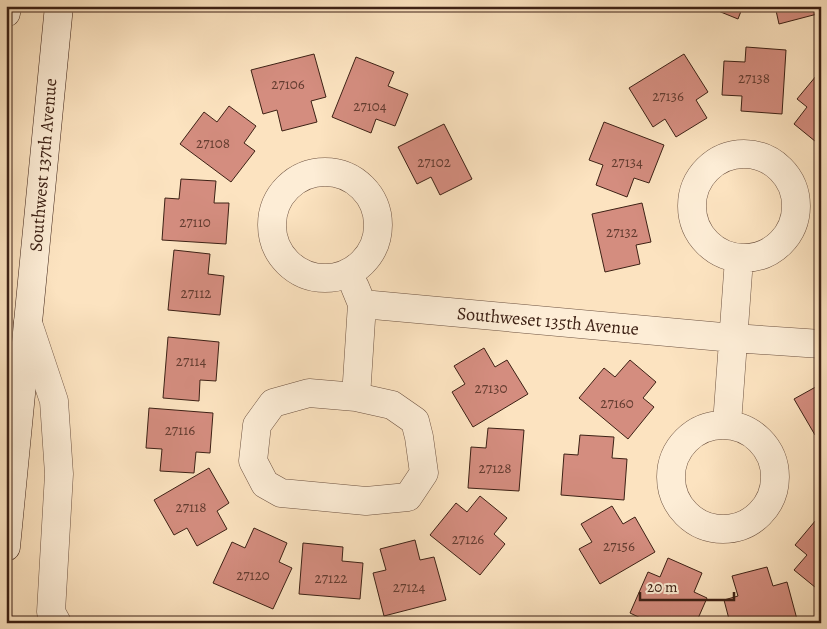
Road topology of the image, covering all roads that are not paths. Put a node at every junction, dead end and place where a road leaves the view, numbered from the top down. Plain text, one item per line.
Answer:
1 (7, 6) edge
2 (59, 6) edge
3 (6, 13) edge
4 (739, 259) dead end
5 (348, 273) dead end
6 (362, 304) junction
7 (28, 323) junction
8 (733, 338) junction
9 (821, 344) edge
10 (356, 396) junction
11 (727, 424) dead end
12 (6, 547) edge
13 (56, 623) edge

1 - 3 street
2 - 7 street, Southwest 137th Avenue
4 - 8 street
5 - 6 street
6 - 8 street, Southweset 135th Avenue
6 - 10 street
7 - 12 street, Southwest 137th Avenue
7 - 13 street, Southwest 137th Avenue
8 - 9 street, Southweset 135th Avenue
8 - 11 street
10 - 10 street

